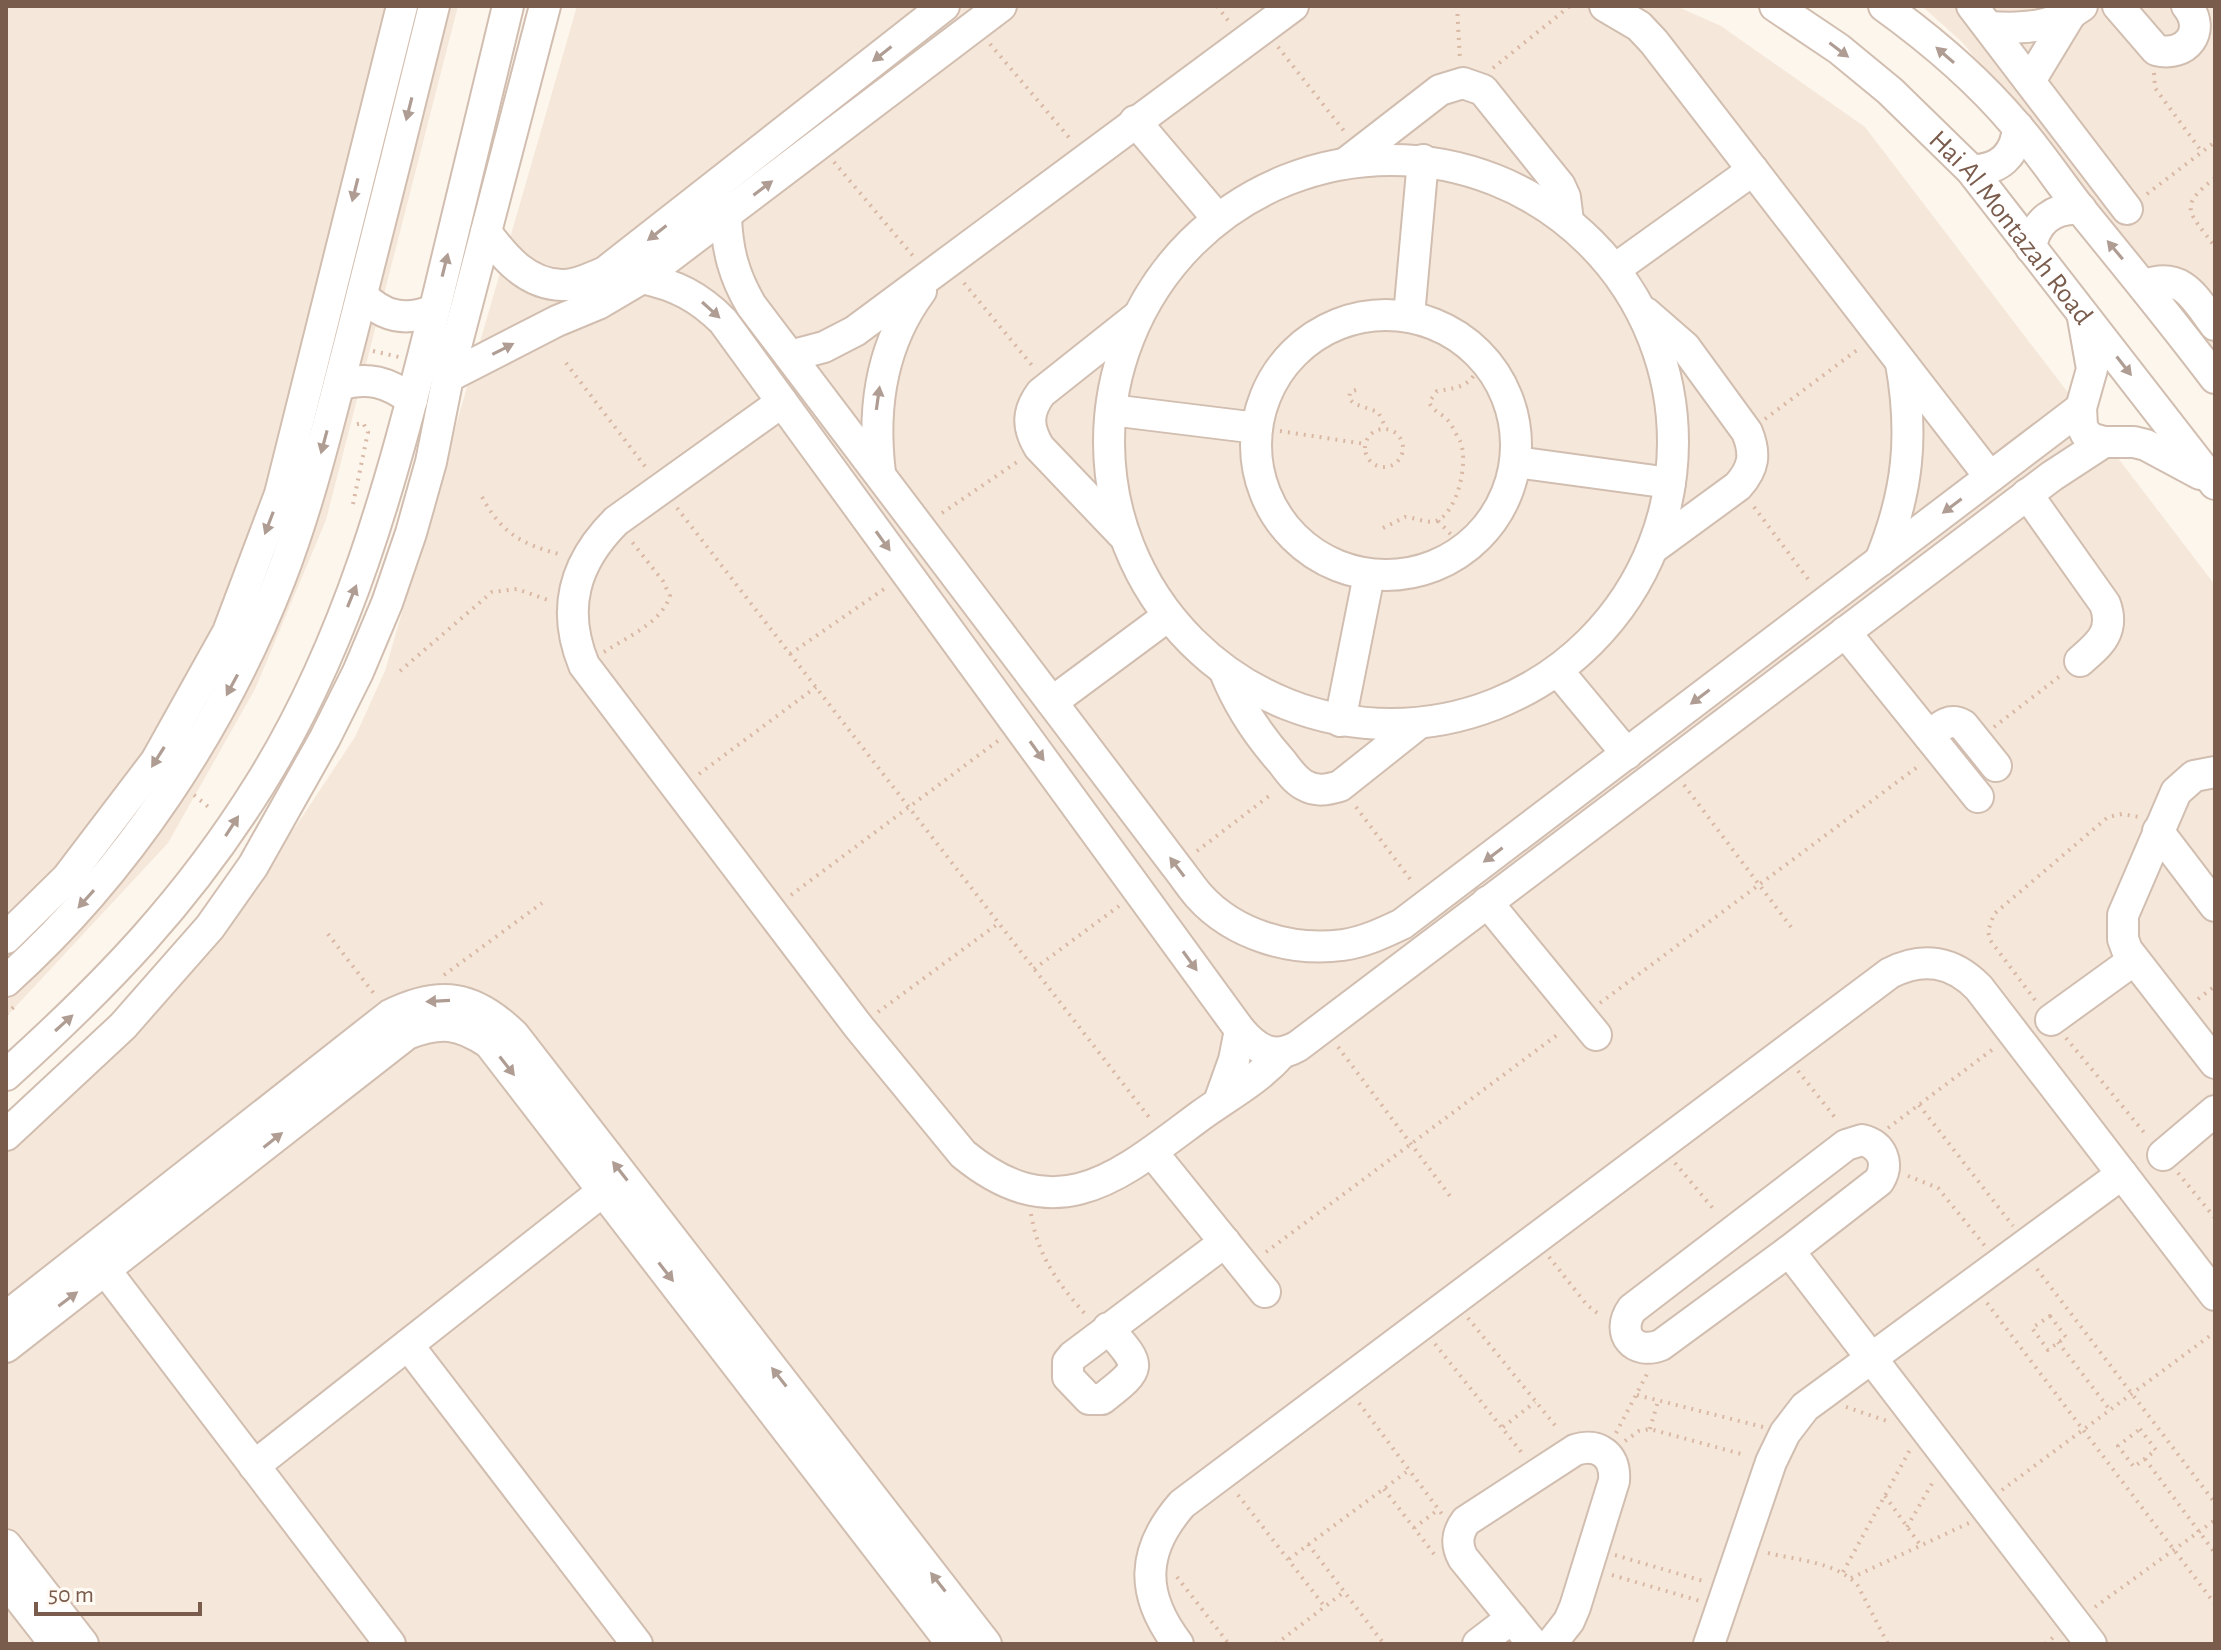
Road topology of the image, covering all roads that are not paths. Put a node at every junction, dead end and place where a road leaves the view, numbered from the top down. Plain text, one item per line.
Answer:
1 (402, 6) edge
2 (434, 6) edge
3 (508, 6) edge
4 (545, 6) edge
5 (944, 6) edge
6 (1293, 6) edge
7 (1605, 6) edge
8 (1775, 6) edge
9 (1884, 6) edge
10 (2118, 6) edge
11 (2187, 6) edge
12 (2076, 10) edge
13 (991, 12) edge
14 (1980, 16) edge
15 (391, 48) junction
16 (423, 53) junction
17 (2024, 74) junction
18 (1986, 91) junction
19 (799, 121) junction
20 (1135, 121) junction
21 (2018, 127) junction
22 (820, 145) junction
23 (1354, 157) junction
24 (1423, 160) junction
25 (1753, 170) junction
26 (1971, 170) junction
27 (2081, 209) junction
28 (2127, 209) road end
29 (726, 216) junction
30 (1218, 219) junction
31 (1568, 221) junction
32 (486, 232) junction
33 (2031, 248) junction
34 (1615, 269) junction
35 (939, 271) junction
36 (642, 278) junction
37 (551, 283) junction
38 (2145, 285) junction
39 (589, 293) junction
40 (362, 295) junction
41 (434, 310) junction
42 (1641, 310) junction
43 (2082, 311) junction
44 (1139, 316) junction
45 (1409, 316) junction
46 (557, 321) junction
47 (2215, 325) edge
48 (790, 356) junction
49 (1900, 361) junction
50 (448, 377) junction
51 (2215, 378) edge
52 (339, 385) junction
53 (412, 400) junction
54 (782, 402) junction
55 (2081, 408) junction
56 (1111, 410) junction
57 (1257, 428) junction
58 (2104, 442) junction
59 (2029, 448) junction
60 (1515, 462) junction
61 (880, 475) junction
62 (2052, 476) junction
63 (1990, 477) junction
64 (2214, 482) edge
65 (1670, 483) junction
66 (2027, 494) junction
67 (850, 495) junction
68 (1126, 539) junction
69 (1652, 549) junction
70 (1880, 561) junction
71 (1369, 575) junction
72 (1168, 616) junction
73 (1845, 632) junction
74 (1003, 637) junction
75 (329, 653) junction
76 (970, 660) junction
77 (1749, 660) junction
78 (2080, 661) road end
79 (360, 667) junction
80 (1558, 671) junction
81 (1225, 672) junction
82 (1770, 687) junction
83 (1052, 702) junction
84 (1340, 721) junction
85 (1418, 724) junction
86 (1929, 736) junction
87 (1627, 754) junction
88 (1996, 766) dead end
89 (2215, 772) edge
90 (1116, 786) junction
91 (1978, 797) dead end
92 (1556, 807) junction
93 (1081, 812) junction
94 (2158, 831) junction
95 (1578, 833) junction
96 (1200, 898) junction
97 (1487, 902) junction
98 (2215, 906) edge
99 (1402, 924) junction
100 (1164, 926) junction
101 (6, 938) edge
102 (1424, 950) junction
103 (2134, 960) junction
104 (6, 981) edge
105 (2051, 1020) dead end
106 (1240, 1030) junction
107 (1596, 1035) dead end
108 (1282, 1053) junction
109 (2215, 1063) edge
110 (6, 1075) edge
111 (1219, 1102) junction
112 (2215, 1111) edge
113 (6, 1135) edge
114 (1160, 1146) junction
115 (2163, 1155) dead end
116 (2122, 1174) junction
117 (603, 1191) junction
118 (1225, 1242) junction
119 (1789, 1251) junction
120 (106, 1271) junction
121 (1265, 1292) dead end
122 (2215, 1295) edge
123 (6, 1317) edge
124 (1105, 1331) road end
125 (408, 1345) junction
126 (6, 1347) edge
127 (1871, 1357) junction
128 (254, 1466) junction
129 (6, 1545) edge
130 (6, 1581) edge
131 (1512, 1618) junction
132 (2082, 1633) edge
133 (624, 1640) edge
134 (55, 1644) edge
135 (83, 1644) edge
136 (390, 1644) edge
137 (952, 1644) edge
138 (986, 1644) edge
139 (1178, 1644) edge
140 (1478, 1644) edge
141 (1533, 1644) edge
142 (1551, 1644) edge
143 (1709, 1644) edge

1 - 15 street
2 - 16 street
41 -> 3 street
4 - 32 street
5 -> 19 street
6 - 20 street
7 - 25 street
8 -> 26 street, Hai Al Montazah Road
18 -> 9 street
10 - 11 street
12 - 14 street
12 - 17 street
13 - 22 street
14 - 17 street
15 - 16 street
15 -> 101 street
16 -> 40 street
17 - 18 street
17 - 28 street
18 - 21 street
19 - 22 street
19 -> 39 street
20 - 30 street
20 - 35 street
21 - 26 street
21 - 27 street
29 -> 22 street
23 - 24 street
23 - 30 street
23 - 31 street
24 - 31 street
24 - 45 street
25 - 34 street
25 - 49 street
26 - 33 street, Hai Al Montazah Road
27 - 33 street
38 -> 27 street
29 - 36 street
29 - 48 street
30 - 44 street
31 - 34 street
32 - 37 street
32 - 50 street
33 - 43 street, Hai Al Montazah Road
34 - 42 street
35 - 48 street
61 -> 35 street
36 - 39 street
36 -> 54 street
37 - 39 street
37 - 46 street
38 - 47 street
38 - 51 street
39 - 46 street
40 - 41 street
40 - 52 street
41 - 53 street
42 - 65 street
42 - 69 street
43 - 55 street
43 -> 64 street, Hai Al Montazah Road
44 - 56 street
44 - 68 street
45 - 57 street
45 - 60 street
50 -> 46 street
48 - 61 street
49 - 63 street
49 - 70 street
50 - 79 street
52 - 53 street
52 -> 104 street
75 -> 53 street
54 - 67 street
54 - 114 street
55 - 58 street
55 - 59 street
56 - 57 street
56 - 68 street
57 - 71 street
58 - 62 street
58 - 64 street
59 - 62 street
59 - 63 street
60 - 65 street
60 - 71 street
61 - 67 street
61 - 74 street
62 - 66 street
63 -> 70 street
65 - 69 street
66 - 73 street
66 - 78 street
67 -> 76 street
68 - 72 street
69 - 80 street
70 - 77 street
71 - 84 street
72 - 81 street
72 - 83 street
73 - 82 street
73 - 86 street
74 - 76 street
74 - 83 street
75 - 79 street
110 -> 75 street
76 -> 93 street
77 - 82 street
77 -> 87 street
79 - 113 street
80 - 85 street
80 - 87 street
81 - 84 street
81 - 85 street
82 - 95 street
83 - 90 street
84 - 85 street
86 - 88 street
86 - 91 street
87 - 92 street
89 - 94 street
90 - 93 street
96 -> 90 street
92 - 95 street
92 -> 99 street
93 - 100 street
94 - 98 street
94 - 103 street
95 - 97 street
96 - 99 street
96 - 100 street
97 - 102 street
97 - 107 street
99 - 102 street
100 -> 106 street
102 - 108 street
103 - 105 street
103 - 109 street
106 - 108 street
106 - 111 street
108 - 111 street
111 - 114 street
112 - 115 street
114 - 118 street
116 - 122 street
116 - 127 street
116 - 139 street
120 -> 117 street
117 - 125 street
117 -> 137 street
118 - 121 street
118 - 124 street
119 - 119 street
119 - 127 street
126 -> 120 street
120 - 128 street
138 -> 123 street
125 - 128 street
125 - 133 street
127 - 132 street
127 - 143 street
128 - 136 street
129 - 135 street
130 - 134 street
131 - 140 street
131 - 141 street
131 - 142 street

